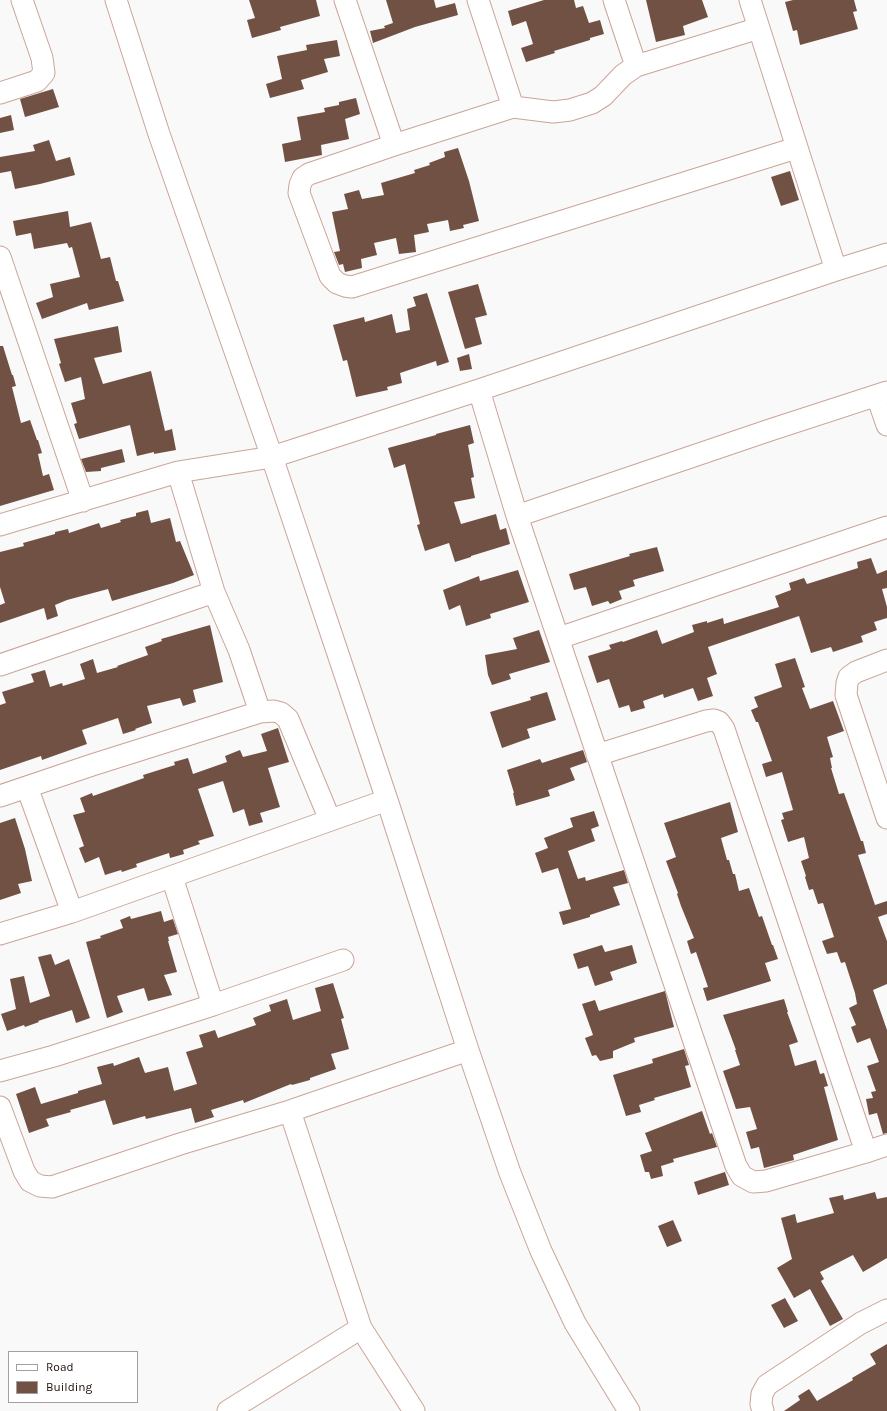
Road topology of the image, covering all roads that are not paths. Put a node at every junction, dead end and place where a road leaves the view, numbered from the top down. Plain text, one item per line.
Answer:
1 (22, 0) edge
2 (116, 0) edge
3 (345, 0) edge
4 (478, 0) edge
5 (614, 0) edge
6 (750, 0) edge
7 (759, 28) junction
8 (636, 66) junction
9 (0, 93) edge
10 (513, 107) junction
11 (394, 145) junction
12 (796, 148) junction
13 (887, 254) edge
14 (0, 257) edge
15 (836, 270) junction
16 (479, 390) junction
17 (882, 394) edge
18 (887, 425) edge
19 (272, 457) junction
20 (178, 472) junction
21 (83, 501) junction
22 (517, 516) junction
23 (0, 525) edge
24 (887, 527) edge
25 (214, 592) junction
26 (559, 638) junction
27 (887, 660) edge
28 (0, 665) edge
29 (260, 712) junction
30 (597, 755) junction
31 (27, 787) junction
32 (0, 796) edge
33 (387, 800) junction
34 (887, 818) edge
35 (330, 820) junction
36 (172, 876) junction
37 (72, 912) junction
38 (0, 934) edge
39 (342, 960) dead end
40 (213, 1005) junction
41 (468, 1050) junction
42 (0, 1070) edge
43 (0, 1107) edge
44 (290, 1111) junction
45 (887, 1144) edge
46 (866, 1152) junction
47 (887, 1310) edge
48 (360, 1328) junction
49 (240, 1408) edge
50 (414, 1411) edge
51 (629, 1411) edge
52 (763, 1411) edge

1 - 9 street
2 - 19 street
3 - 11 street
4 - 10 street
5 - 8 street
6 - 7 street
7 - 8 street
7 - 12 street
8 - 10 street
10 - 11 street
11 - 12 street
12 - 15 street
13 - 15 street
14 - 21 street
15 - 16 street
16 - 19 street
16 - 22 street
17 - 18 street
17 - 22 street
19 - 20 street
19 - 33 street
20 - 21 street
20 - 25 street
21 - 23 street
22 - 26 street
24 - 26 street
25 - 28 street
25 - 29 street
26 - 30 street
27 - 34 street
29 - 31 street
29 - 35 street
30 - 46 street
30 - 46 street
31 - 32 street
31 - 37 street
33 - 35 street
33 - 41 street
35 - 36 street
36 - 37 street
36 - 40 street
37 - 38 street
39 - 40 street
40 - 42 street
41 - 44 street
41 - 51 street
43 - 44 street
44 - 48 street
45 - 46 street
47 - 52 street
48 - 49 street
48 - 50 street

